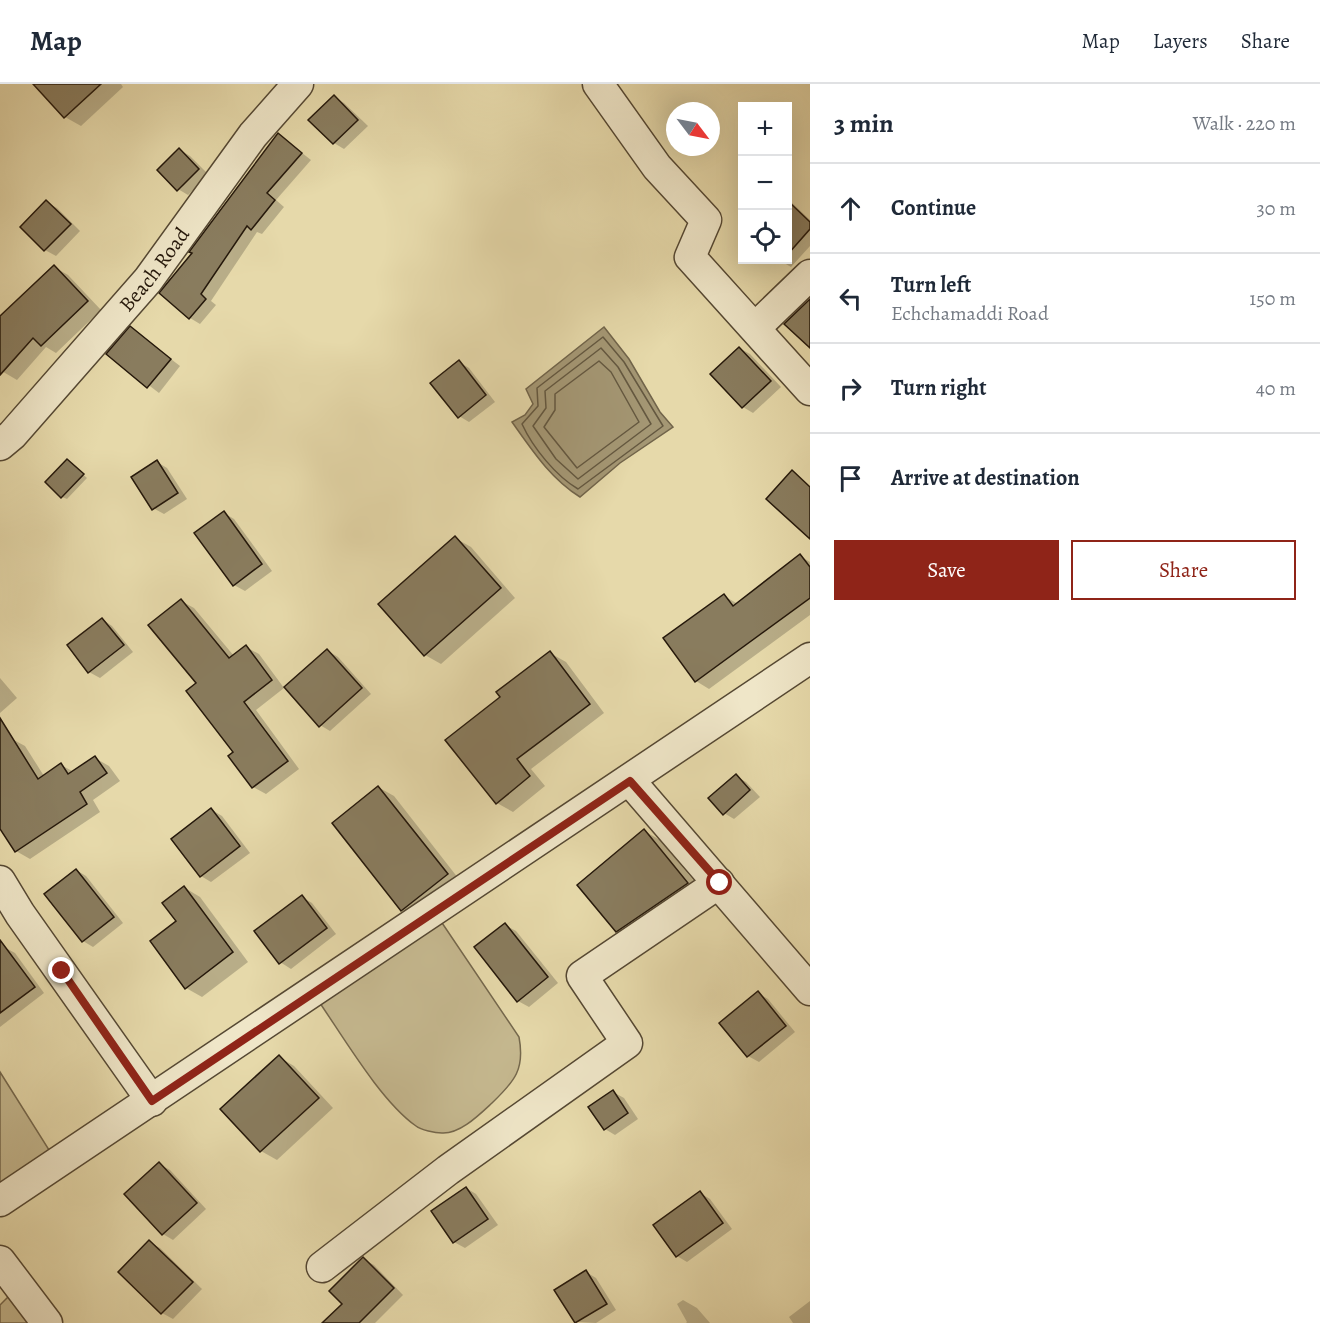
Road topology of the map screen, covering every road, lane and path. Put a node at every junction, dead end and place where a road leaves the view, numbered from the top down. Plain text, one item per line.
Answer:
1 (298, 84) edge
2 (598, 84) edge
3 (810, 275) edge
4 (755, 328) junction
5 (810, 390) edge
6 (0, 446) edge
7 (810, 658) edge
8 (630, 781) junction
9 (0, 881) edge
10 (720, 883) junction
11 (810, 990) edge
12 (152, 1101) junction
13 (0, 1201) edge
14 (0, 1261) edge
15 (322, 1267) dead end
16 (46, 1323) edge

1 - 6 street, Beach Road
2 - 4 street
3 - 4 street
4 - 5 street
7 - 8 street
8 - 10 street
8 - 12 street
9 - 12 street
10 - 11 street
10 - 15 street
12 - 13 street
14 - 16 street

